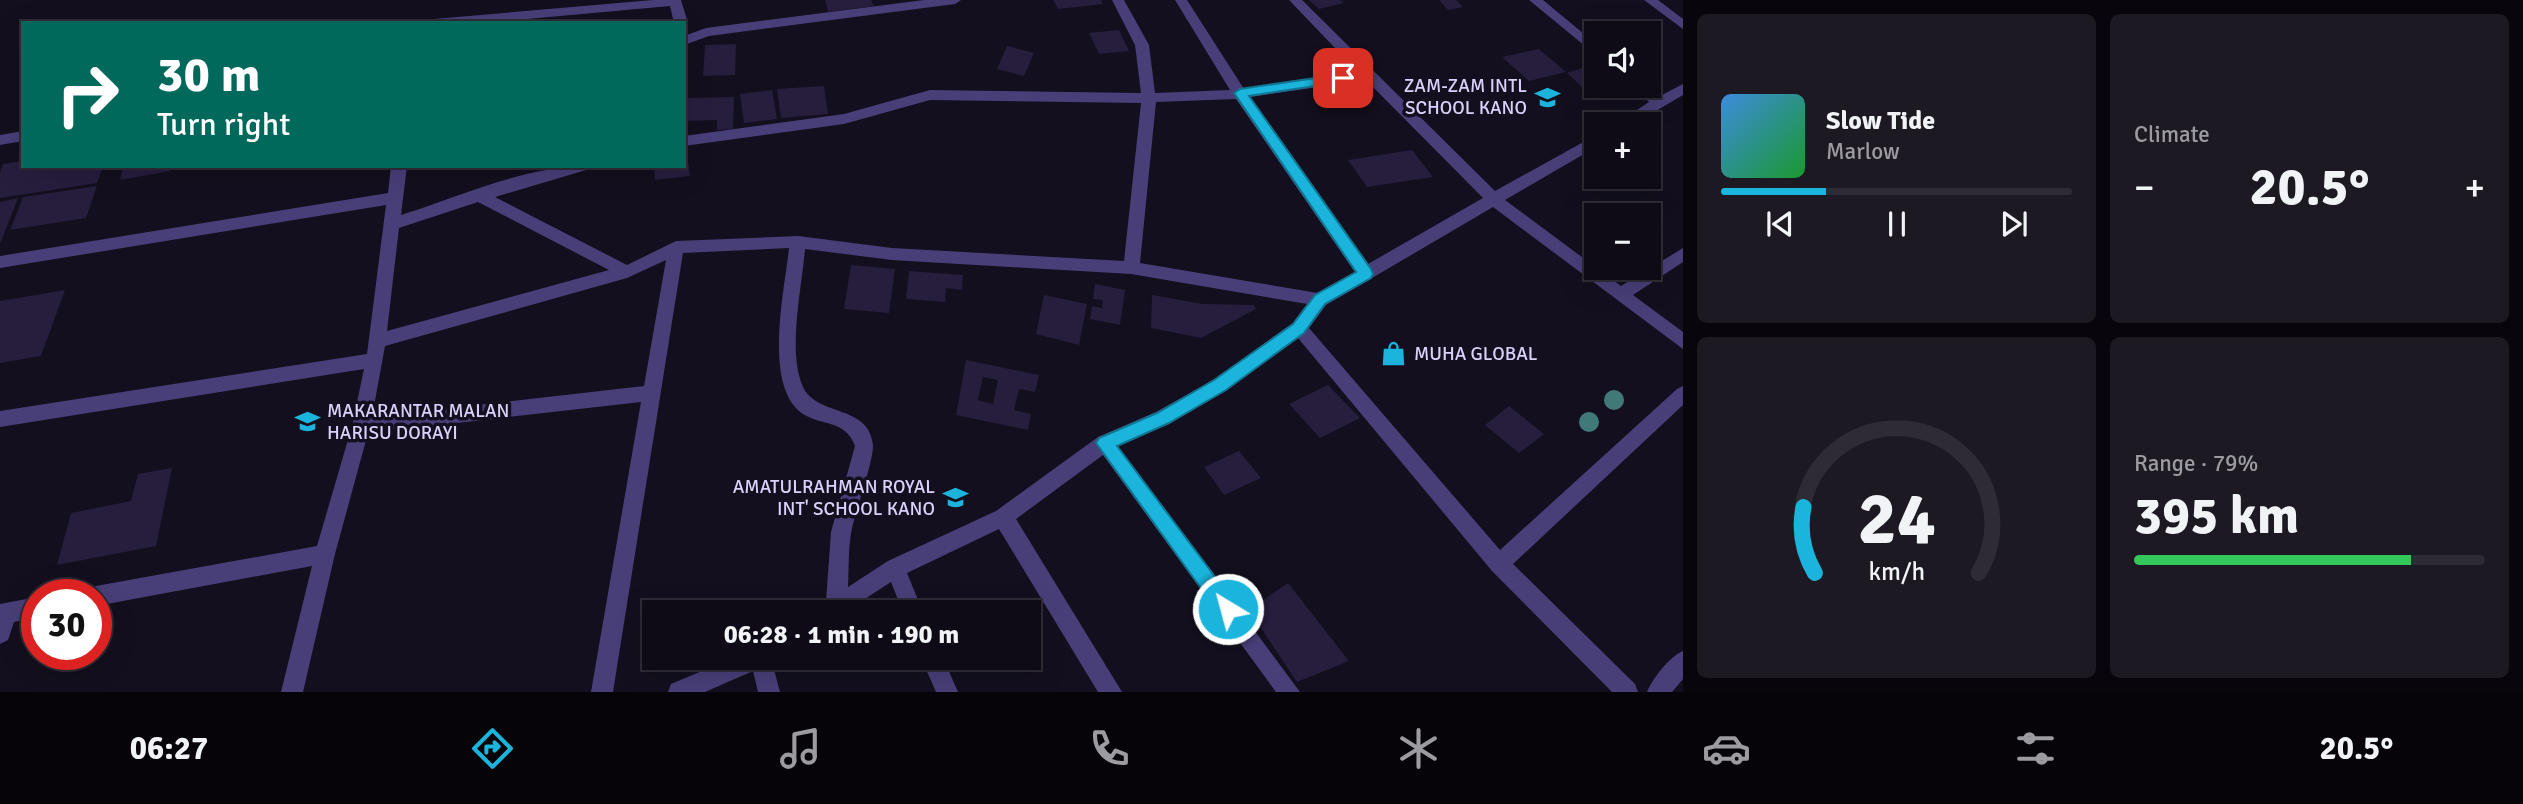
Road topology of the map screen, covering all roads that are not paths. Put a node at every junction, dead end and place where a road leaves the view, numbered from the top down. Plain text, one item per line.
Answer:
1 (955, 0) edge
2 (1118, 0) edge
3 (1181, 0) edge
4 (1295, 0) edge
5 (1535, 0) edge
6 (1650, 0) edge
7 (676, 1) edge
8 (456, 21) edge
9 (681, 21) edge
10 (1683, 25) edge
11 (686, 39) edge
12 (1584, 41) edge
13 (1369, 75) junction
14 (1683, 89) edge
15 (1240, 93) junction
16 (1149, 98) junction
17 (1653, 98) edge
18 (1659, 103) junction
19 (1644, 112) edge
20 (21, 136) edge
21 (0, 139) edge
22 (686, 141) edge
23 (1584, 147) edge
24 (399, 168) edge
25 (574, 168) edge
26 (482, 197) junction
27 (395, 198) junction
28 (1493, 200) junction
29 (390, 225) junction
30 (798, 242) junction
31 (676, 247) junction
32 (1683, 254) edge
33 (0, 262) edge
34 (1131, 268) junction
35 (627, 272) junction
36 (1366, 274) junction
37 (1620, 295) junction
38 (1320, 300) junction
39 (1299, 328) junction
40 (378, 341) junction
41 (1683, 342) edge
42 (375, 360) junction
43 (653, 393) junction
44 (1683, 394) edge
45 (0, 419) edge
46 (361, 426) junction
47 (1105, 443) junction
48 (1003, 517) junction
49 (324, 554) junction
50 (1499, 564) junction
51 (895, 568) junction
52 (112, 593) edge
53 (833, 600) edge
54 (846, 600) edge
55 (908, 600) edge
56 (21, 613) edge
57 (2, 620) edge
58 (1683, 662) edge
59 (731, 670) edge
60 (763, 670) edge
61 (937, 670) edge
62 (292, 692) edge
63 (602, 692) edge
64 (679, 692) edge
65 (769, 692) edge
66 (947, 692) edge
67 (1111, 692) edge
68 (1289, 692) edge
69 (1627, 692) edge
70 (1658, 692) edge

1 - 11 street
2 - 16 street
3 - 15 street
4 - 13 street
5 - 12 street
6 - 10 street
7 - 8 street
7 - 9 street
13 - 15 street
13 - 28 street
14 - 18 street
15 - 16 street
15 - 36 street
16 - 22 street
16 - 34 street
17 - 18 street
18 - 19 street
20 - 21 street
23 - 28 street
24 - 27 street
25 - 26 street
26 - 29 street
26 - 35 street
27 - 29 street
27 - 33 street
28 - 36 street
28 - 37 street
29 - 40 street
30 - 31 street
30 - 34 street
30 - 53 street
31 - 35 street
31 - 43 street
32 - 37 street
34 - 38 street
35 - 40 street
36 - 38 street
37 - 41 street
38 - 39 street
39 - 47 street
39 - 50 street
40 - 42 street
42 - 45 street
42 - 46 street
43 - 46 street
43 - 63 street
44 - 50 street
46 - 49 street
47 - 48 street
47 - 68 street
48 - 51 street
48 - 67 street
49 - 52 street
49 - 62 street
50 - 69 street
51 - 54 street
51 - 55 street
56 - 57 street
58 - 70 street
59 - 64 street
60 - 65 street
61 - 66 street

